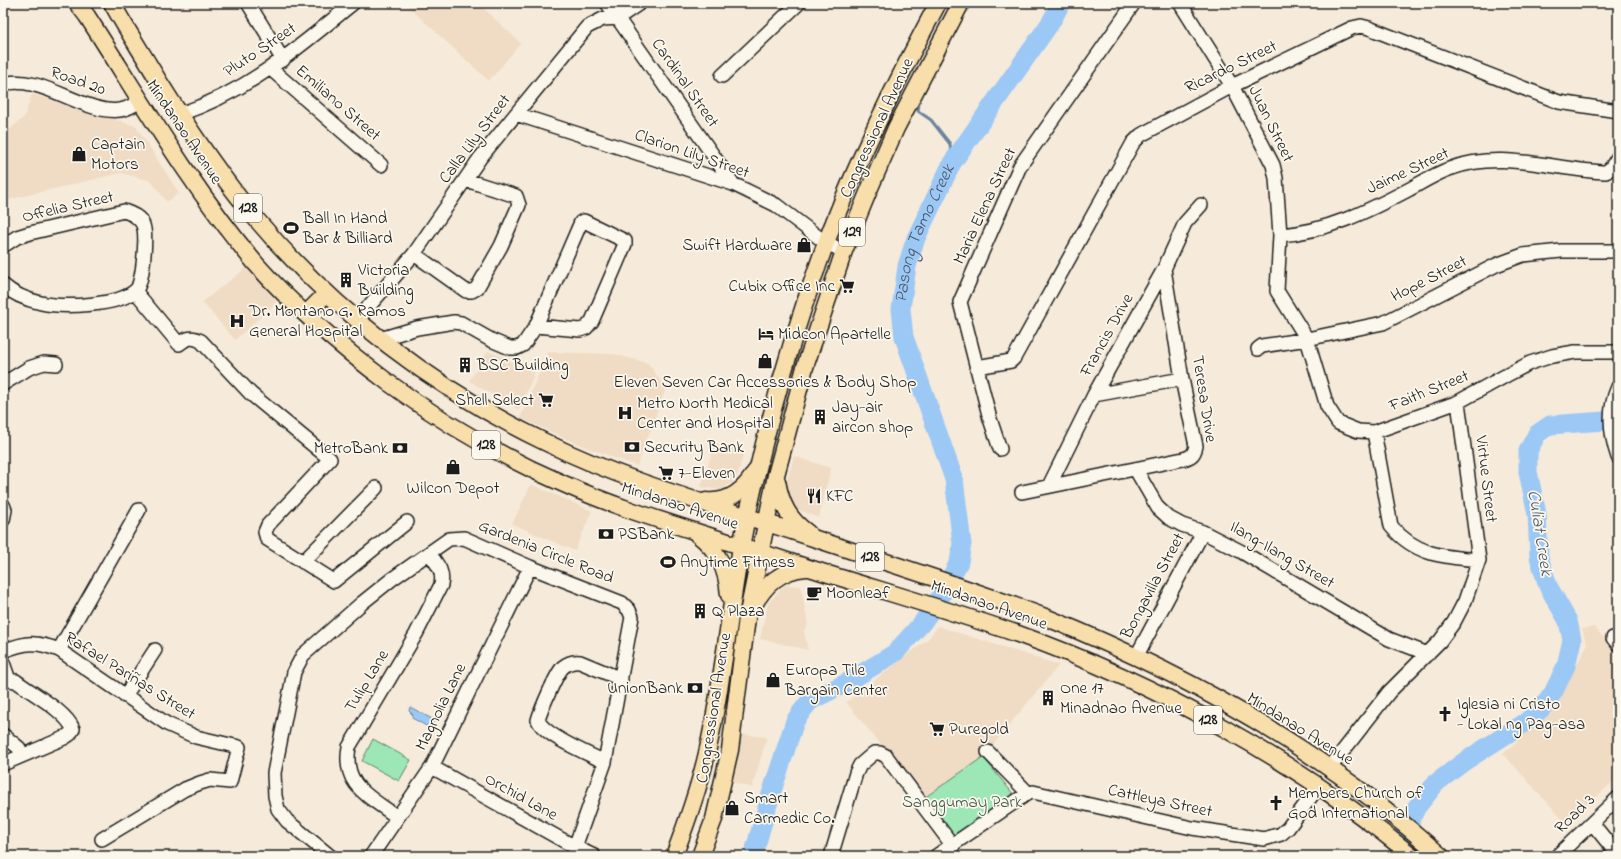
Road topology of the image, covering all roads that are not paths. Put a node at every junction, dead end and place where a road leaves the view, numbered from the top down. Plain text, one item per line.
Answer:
1 (77, 3) edge
2 (112, 3) edge
3 (248, 3) edge
4 (353, 3) edge
5 (607, 3) edge
6 (640, 3) edge
7 (799, 3) edge
8 (938, 3) edge
9 (961, 3) edge
10 (1134, 3) edge
11 (1180, 3) edge
12 (618, 18) junction
13 (283, 60) junction
14 (271, 69) junction
15 (722, 76) dead end
16 (3, 84) edge
17 (1232, 86) junction
18 (140, 101) junction
19 (1618, 111) edge
20 (180, 114) junction
21 (516, 114) junction
22 (1618, 156) edge
23 (381, 165) dead end
24 (466, 180) junction
25 (733, 184) junction
26 (1200, 205) dead end
27 (1280, 235) junction
28 (826, 243) junction
29 (3, 246) edge
30 (844, 251) junction
31 (1618, 251) edge
32 (414, 254) junction
33 (1164, 269) junction
34 (3, 285) edge
35 (136, 291) junction
36 (327, 293) junction
37 (306, 314) junction
38 (357, 320) junction
39 (536, 326) junction
40 (380, 339) junction
41 (1307, 339) junction
42 (1258, 350) dead end
43 (1618, 352) edge
44 (56, 364) dead end
45 (977, 367) junction
46 (1182, 379) junction
47 (3, 384) edge
48 (1618, 386) edge
49 (1094, 395) junction
50 (1458, 402) junction
51 (1374, 432) junction
52 (1000, 449) dead end
53 (1618, 457) edge
54 (760, 464) junction
55 (1136, 470) junction
56 (776, 475) junction
57 (1049, 486) junction
58 (376, 488) dead end
59 (1022, 492) dead end
60 (694, 499) junction
61 (3, 505) edge
62 (139, 510) dead end
63 (747, 516) junction
64 (3, 520) edge
65 (407, 522) dead end
66 (767, 523) junction
67 (691, 530) junction
68 (1203, 532) junction
69 (818, 540) junction
70 (741, 546) junction
71 (429, 553) junction
72 (761, 553) junction
73 (1479, 560) junction
74 (303, 562) junction
75 (530, 567) junction
76 (808, 568) junction
77 (731, 614) junction
78 (747, 618) junction
79 (1089, 636) junction
80 (59, 650) junction
81 (155, 650) dead end
82 (3, 651) edge
83 (1428, 654) junction
84 (1077, 657) junction
85 (1136, 657) junction
86 (3, 663) edge
87 (621, 679) junction
88 (6, 681) edge
89 (125, 696) junction
90 (3, 735) edge
91 (988, 752) dead end
92 (22, 756) junction
93 (605, 762) junction
94 (3, 764) edge
95 (432, 767) junction
96 (1329, 769) junction
97 (1318, 787) junction
98 (1028, 793) junction
99 (1618, 798) edge
100 (396, 817) junction
101 (1592, 823) junction
102 (102, 839) dead end
103 (953, 846) junction
104 (575, 847) junction
105 (1435, 851) edge
106 (1618, 855) edge
107 (330, 856) edge
108 (371, 856) edge
109 (594, 856) edge
110 (674, 856) edge
111 (700, 856) edge
112 (831, 856) edge
113 (936, 856) edge
114 (1412, 856) edge
115 (1557, 856) edge

1 - 18 main road, Mindanao Avenue / 128
2 - 20 main road, Mindanao Avenue / 128
3 - 13 street
4 - 13 street, Pluto Street
5 - 12 street, Cardinal Street
6 - 12 street, Calla Lily Street
7 - 15 street
8 - 28 main road, Congressional Avenue / 129
9 - 30 main road, Congressional Avenue / 129
10 - 45 street, Maria Elena Street
11 - 17 street, Juan Street
12 - 21 street, Calla Lily Street
12 - 25 street, Cardinal Street
13 - 14 street, Pluto Street
14 - 20 street, Pluto Street
14 - 23 street, Emiliano Street
16 - 18 street, Road 20
17 - 19 street, Ricardo Street
17 - 27 street, Juan Street
17 - 45 street, Ricardo Street
18 - 37 main road, Mindanao Avenue / 128
20 - 36 main road, Mindanao Avenue / 128
21 - 24 street, Calla Lily Street
21 - 25 street, Clarion Lily Street
22 - 27 street, Jaime Street
24 - 32 street, Calla Lily Street
24 - 32 street
25 - 28 street, Clarion Lily Street
26 - 33 street, Francis Drive
27 - 41 street, Juan Street
28 - 30 street, Clarion Lily Street
28 - 54 main road, Congressional Avenue / 129
29 - 35 street, Offelia Street
30 - 56 main road, Congressional Avenue / 129
31 - 41 street, Hope Street
32 - 38 street, Calla Lily Street
33 - 46 street, Teresa Drive
33 - 49 street, Francis Drive
34 - 35 street
35 - 74 street
36 - 37 main road
36 - 38 main road, Mindanao Avenue / 128
37 - 67 main road, Mindanao Avenue / 128
38 - 40 main road, Mindanao Avenue / 128
39 - 39 street
39 - 40 street
40 - 60 main road, Mindanao Avenue / 128
41 - 42 street, Hope Street
41 - 51 street, Faith Street
43 - 50 street, Faith Street
44 - 47 street
45 - 52 street, Maria Elena Street
46 - 49 street
46 - 55 street, Teresa Drive
48 - 53 street
49 - 57 street, Francis Drive
50 - 51 street, Faith Street
50 - 73 street, Virtue Street
51 - 73 street
54 - 60 main road
54 - 63 main road, Congressional Avenue / 129
55 - 57 street, Teresa Drive
55 - 68 street, Ilang-Ilang Street
56 - 66 main road, Congressional Avenue / 129
56 - 69 main road
57 - 59 street, Teresa Drive
58 - 74 street
60 - 63 main road, Mindanao Avenue / 128
61 - 64 street
62 - 80 street
63 - 66 main road, Mindanao Avenue / 128
63 - 70 main road, Congressional Avenue / 129
65 - 74 street
66 - 69 main road, Mindanao Avenue / 128
66 - 72 main road, Congressional Avenue / 129
67 - 70 main road, Mindanao Avenue / 128
67 - 77 main road
68 - 83 street, Ilang-Ilang Street
68 - 85 street, Bongavilla Street
69 - 79 main road, Mindanao Avenue / 128
70 - 72 main road, Mindanao Avenue / 128
70 - 77 main road, Congressional Avenue / 129
71 - 75 street, Gardenia Circle Road
71 - 100 street, Tulip Lane
71 - 107 street, Gardenia Circle Road
72 - 76 main road, Mindanao Avenue / 128
72 - 78 main road, Congressional Avenue / 129
73 - 83 street
75 - 87 street, Gardenia Circle Road
75 - 95 street, Magnolia Lane
76 - 78 main road
76 - 84 main road, Mindanao Avenue / 128
77 - 110 main road, Congressional Avenue / 129
78 - 111 main road, Congressional Avenue / 129
79 - 84 main road
79 - 85 main road, Mindanao Avenue / 128
80 - 82 street, Rafael Pariñas Street
80 - 89 street, Rafael Pariñas Street
81 - 89 street
83 - 96 street
84 - 97 main road, Mindanao Avenue / 128
85 - 96 main road, Mindanao Avenue / 128
86 - 88 street
87 - 93 street, Gardenia Circle Road
87 - 93 street
88 - 92 street
89 - 102 street, Rafael Pariñas Street
90 - 92 street
91 - 98 street
92 - 94 street
93 - 104 street, Gardenia Circle Road
95 - 100 street, Magnolia Lane
95 - 104 street, Orchid Lane
96 - 105 main road, Mindanao Avenue / 128
97 - 98 street, Cattleya Street
97 - 114 main road, Mindanao Avenue / 128
98 - 103 street
99 - 101 street, Road 3
100 - 108 street, Magnolia Lane
101 - 106 street
101 - 115 street, Road 3
103 - 112 street
103 - 113 street
104 - 109 street, Orchid Lane

